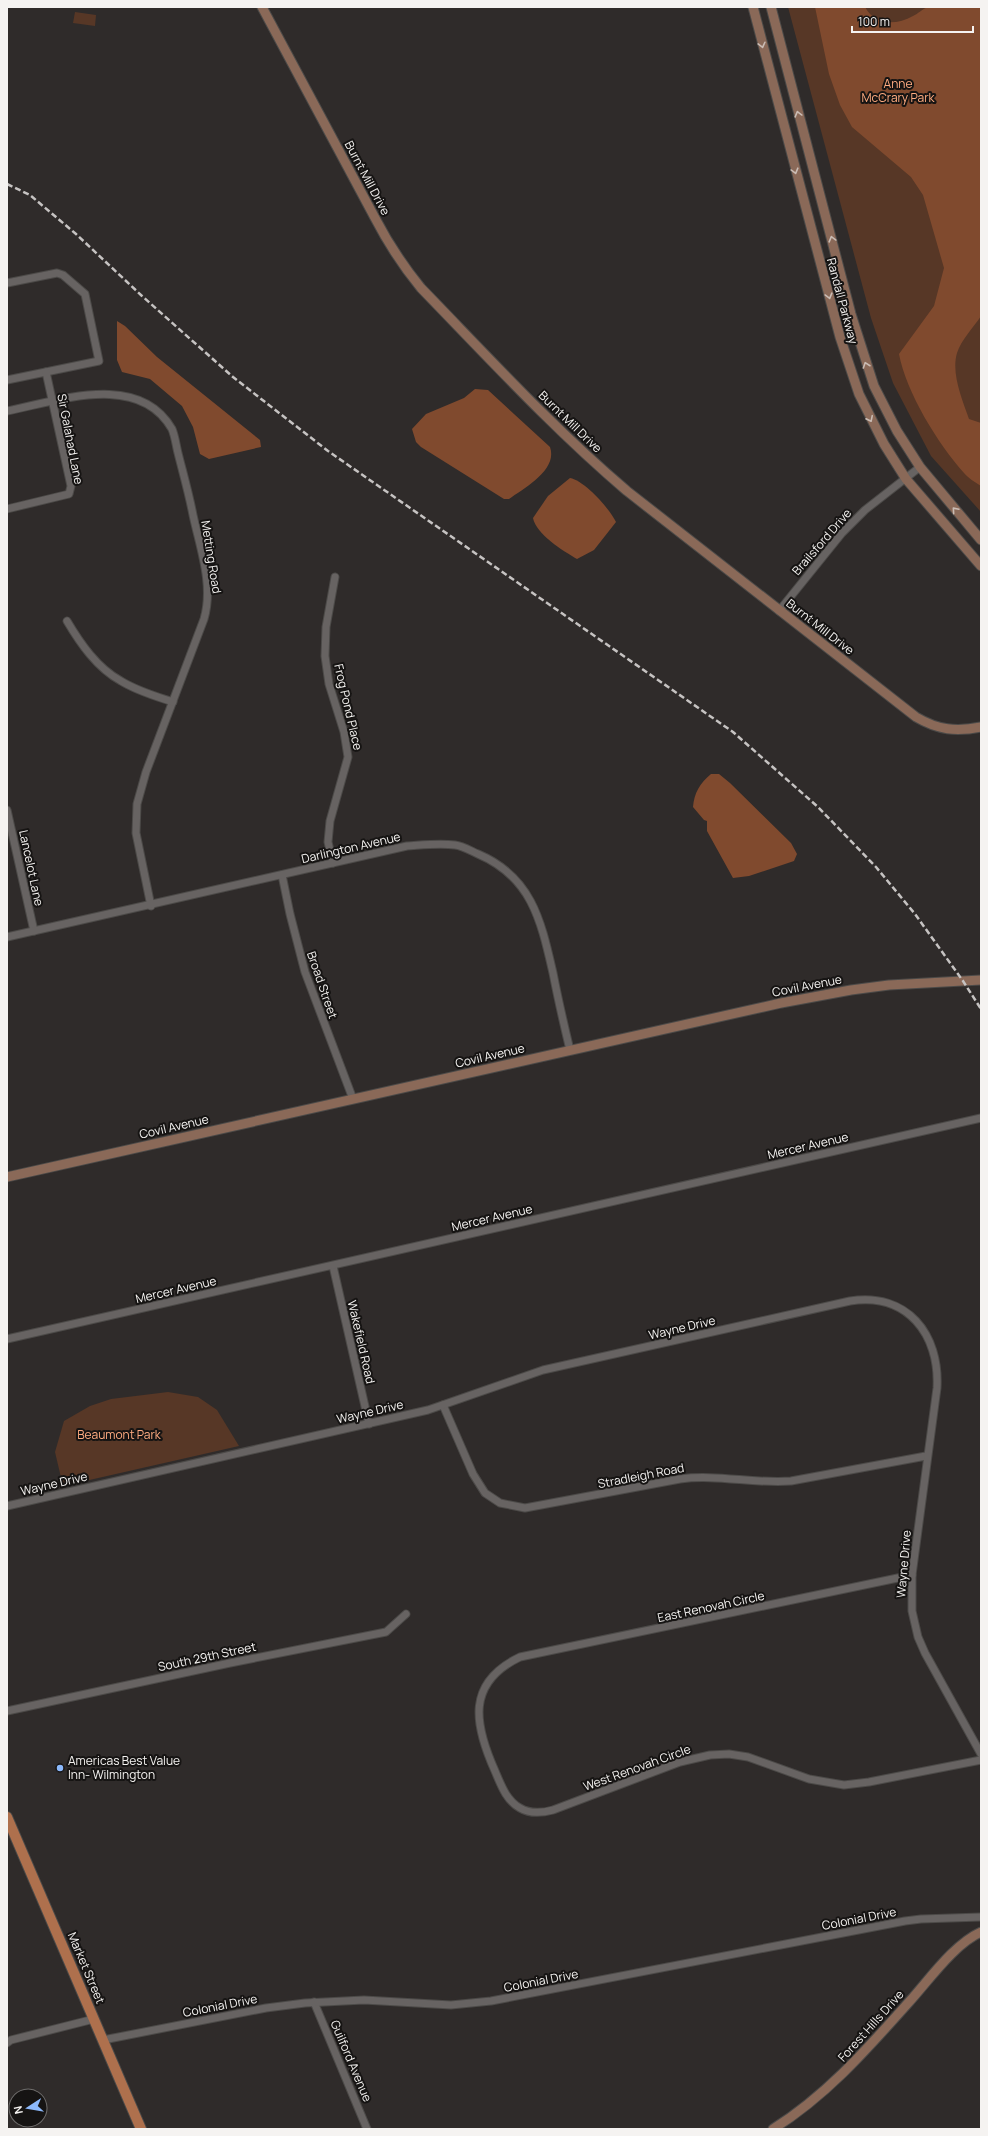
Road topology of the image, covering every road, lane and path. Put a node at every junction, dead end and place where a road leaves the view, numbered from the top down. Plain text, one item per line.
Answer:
1 (262, 7) edge
2 (753, 7) edge
3 (771, 7) edge
4 (7, 283) edge
5 (46, 372) junction
6 (7, 380) edge
7 (52, 402) junction
8 (7, 411) edge
9 (920, 467) junction
10 (906, 479) junction
11 (7, 509) edge
12 (981, 540) edge
13 (981, 566) edge
14 (335, 578) dead end
15 (779, 611) junction
16 (67, 621) dead end
17 (173, 702) junction
18 (981, 727) edge
19 (7, 810) edge
20 (333, 863) junction
21 (282, 875) junction
22 (151, 906) junction
23 (34, 931) junction
24 (7, 937) edge
25 (981, 980) edge
26 (570, 1050) junction
27 (353, 1099) junction
28 (981, 1118) edge
29 (7, 1177) edge
30 (333, 1266) junction
31 (7, 1339) edge
32 (443, 1405) junction
33 (369, 1424) junction
34 (926, 1456) junction
35 (7, 1506) edge
36 (912, 1575) junction
37 (406, 1614) dead end
38 (516, 1660) joint
39 (7, 1711) edge
40 (981, 1754) edge
41 (981, 1760) edge
42 (7, 1817) edge
43 (981, 1918) edge
44 (981, 1932) edge
45 (314, 2002) junction
46 (94, 2019) junction
47 (103, 2040) junction
48 (7, 2043) edge
49 (142, 2129) edge
50 (367, 2129) edge
51 (774, 2129) edge

1 - 15 main road, Burnt Mill Drive
2 -> 10 main road, Randall Parkway
9 -> 3 main road, Randall Parkway
4 - 5 street
5 - 6 street
5 - 7 street, Sir Galahad Lane
7 - 8 street, Metting Road
7 - 11 street, Sir Galahad Lane
7 - 17 street, Metting Road
9 - 10 street, Brailsford Drive
12 -> 9 main road, Randall Parkway
10 - 13 main road, Randall Parkway
10 - 15 street, Brailsford Drive
14 - 20 street, Frog Pond Place
15 - 18 main road, Burnt Mill Drive
16 - 17 street
17 - 22 street, Metting Road
19 - 23 street, Lancelot Lane
20 - 21 street, Darlington Avenue
20 - 26 street, Darlington Avenue
21 - 22 street, Darlington Avenue
21 - 27 street, Broad Street
22 - 23 street, Darlington Avenue
23 - 24 street, Darlington Avenue
25 - 26 main road, Covil Avenue
26 - 27 main road, Covil Avenue
27 - 29 main road, Covil Avenue
28 - 30 street, Mercer Avenue
30 - 31 street, Mercer Avenue
30 - 33 street, Wakefield Road
32 - 33 street, Wayne Drive
32 - 34 street, Stradleigh Road
32 - 34 street, Wayne Drive
33 - 35 street, Wayne Drive
34 - 36 street, Wayne Drive
36 - 38 street, East Renovah Circle
36 - 40 street, Wayne Drive
37 - 39 street, South 29th Street
38 - 41 street, West Renovah Circle
42 - 46 main road, Market Street
43 - 45 street, Colonial Drive
44 - 51 main road, Forest Hills Drive
45 - 47 street, Colonial Drive
45 - 50 street, Guilford Avenue
46 - 47 main road, Market Street
46 - 48 street
47 - 49 main road, Market Street

